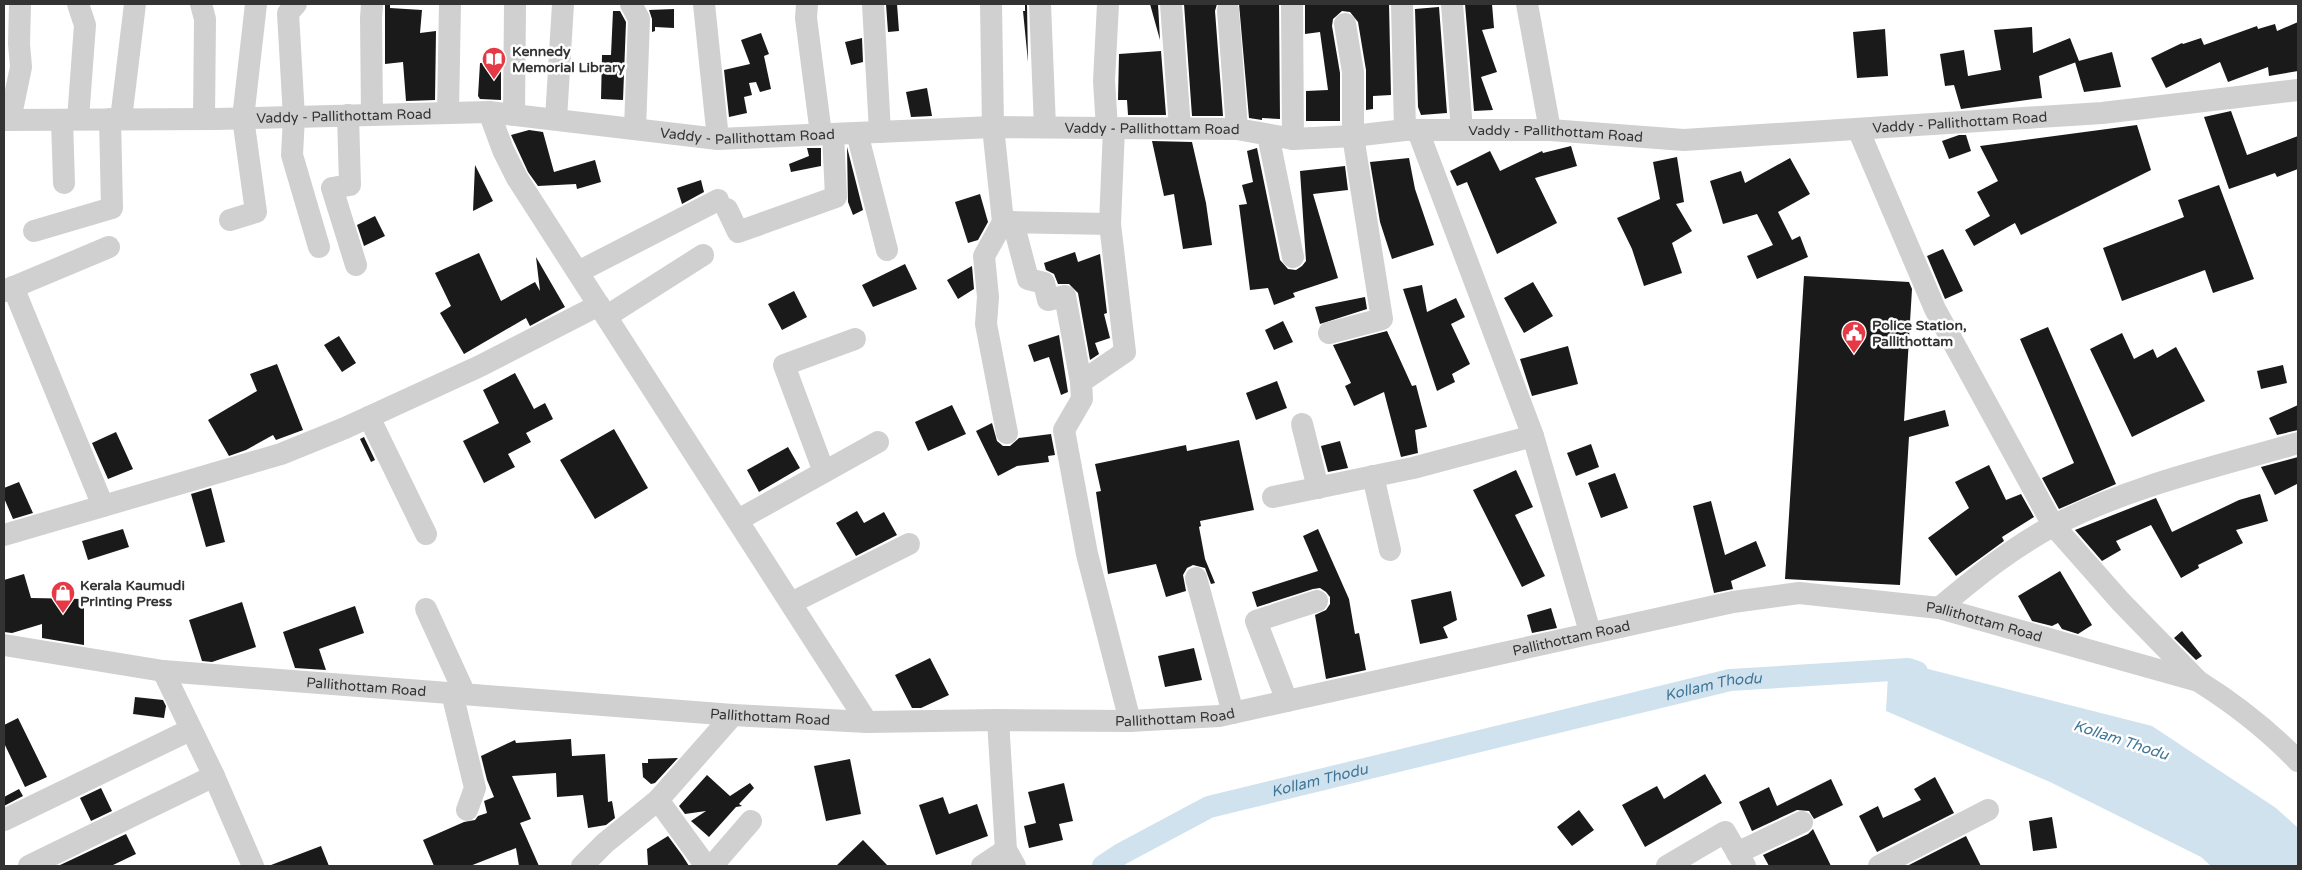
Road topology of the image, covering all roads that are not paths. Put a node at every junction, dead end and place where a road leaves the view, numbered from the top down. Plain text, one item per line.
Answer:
1 (20, 4) edge
2 (78, 4) edge
3 (135, 4) edge
4 (201, 4) edge
5 (256, 4) edge
6 (296, 4) edge
7 (372, 4) edge
8 (450, 4) edge
9 (515, 4) edge
10 (563, 4) edge
11 (631, 4) edge
12 (704, 4) edge
13 (807, 4) edge
14 (873, 4) edge
15 (991, 4) edge
16 (1040, 4) edge
17 (1108, 4) edge
18 (1171, 4) edge
19 (1292, 4) edge
20 (1402, 4) edge
21 (1452, 4) edge
22 (1527, 4) edge
23 (1228, 10) dead end
24 (1345, 24) dead end
25 (2298, 90) edge
26 (448, 112) junction
27 (489, 112) junction
28 (372, 114) junction
29 (514, 114) junction
30 (348, 115) junction
31 (294, 117) junction
32 (204, 118) junction
33 (243, 118) junction
34 (115, 119) junction
35 (556, 119) junction
36 (7, 120) edge
37 (70, 120) junction
38 (993, 127) junction
39 (1045, 127) junction
40 (1110, 128) junction
41 (1180, 128) junction
42 (1858, 128) junction
43 (635, 129) junction
44 (1237, 129) junction
45 (1411, 130) junction
46 (1462, 130) junction
47 (1550, 130) junction
48 (880, 132) junction
49 (857, 133) junction
50 (827, 134) junction
51 (1268, 135) junction
52 (1353, 136) junction
53 (718, 139) junction
54 (1292, 139) junction
55 (64, 183) dead end
56 (230, 220) dead end
57 (1008, 222) junction
58 (1110, 224) junction
59 (34, 231) dead end
60 (109, 247) dead end
61 (319, 247) dead end
62 (887, 250) dead end
63 (704, 255) dead end
64 (1293, 257) dead end
65 (356, 265) dead end
66 (578, 272) junction
67 (8, 289) edge
68 (603, 311) junction
69 (1329, 333) dead end
70 (855, 339) dead end
71 (1080, 382) junction
72 (369, 417) junction
73 (1302, 424) dead end
74 (1007, 433) dead end
75 (1533, 436) junction
76 (878, 442) dead end
77 (2298, 443) edge
78 (824, 472) junction
79 (1373, 476) junction
80 (1318, 488) junction
81 (1273, 497) dead end
82 (103, 506) junction
83 (738, 520) junction
84 (2054, 526) junction
85 (426, 534) dead end
86 (4, 535) edge
87 (909, 544) dead end
88 (1390, 550) dead end
89 (1196, 578) dead end
90 (1317, 601) dead end
91 (791, 603) junction
92 (1939, 608) junction
93 (426, 609) dead end
94 (1590, 632) junction
95 (4, 645) edge
96 (162, 671) junction
97 (2198, 681) junction
98 (458, 694) junction
99 (1287, 701) junction
100 (1233, 713) junction
101 (733, 715) junction
102 (998, 720) junction
103 (1130, 721) junction
104 (868, 722) junction
105 (190, 730) junction
106 (2298, 761) edge
107 (214, 776) junction
108 (658, 800) junction
109 (467, 810) dead end
110 (1988, 810) dead end
111 (4, 820) edge
112 (751, 821) dead end
113 (1802, 822) dead end
114 (1012, 860) edge
115 (1741, 860) edge
116 (29, 866) edge
117 (253, 866) edge
118 (582, 866) edge
119 (706, 866) edge
120 (712, 866) edge
121 (982, 866) edge
122 (1667, 866) edge
123 (1879, 866) edge

1 - 36 street
2 - 37 street
3 - 34 street
4 - 32 street
5 - 33 street
6 - 31 street
7 - 28 street
8 - 26 street
9 - 29 street
10 - 35 street
11 - 43 street
12 - 53 street
13 - 50 street
14 - 48 street
15 - 38 street
16 - 39 street
17 - 40 street
18 - 41 street
19 - 54 street
20 - 45 street
21 - 46 street
22 - 47 street
23 - 44 street
24 - 52 street
25 - 42 street, Vaddy - Pallithottam Road
26 - 27 street, Vaddy - Pallithottam Road
26 - 28 street, Vaddy - Pallithottam Road
27 - 29 street, Vaddy - Pallithottam Road
27 - 66 street
28 - 30 street, Vaddy - Pallithottam Road
29 - 35 street, Vaddy - Pallithottam Road
30 - 31 street, Vaddy - Pallithottam Road
30 - 65 street
31 - 33 street, Vaddy - Pallithottam Road
31 - 61 street
32 - 33 street, Vaddy - Pallithottam Road
32 - 34 street, Vaddy - Pallithottam Road
33 - 56 street
34 - 37 street, Vaddy - Pallithottam Road
34 - 59 street
35 - 43 street, Vaddy - Pallithottam Road
36 - 37 street, Vaddy - Pallithottam Road
37 - 55 street
38 - 39 street, Vaddy - Pallithottam Road
38 - 48 street, Vaddy - Pallithottam Road
38 - 57 street
39 - 40 street, Vaddy - Pallithottam Road
40 - 41 street, Vaddy - Pallithottam Road
40 - 58 street
41 - 44 street, Vaddy - Pallithottam Road
42 - 47 street, Vaddy - Pallithottam Road
42 - 84 street
43 - 53 street, Vaddy - Pallithottam Road
44 - 51 street, Vaddy - Pallithottam Road
45 - 46 street, Vaddy - Pallithottam Road
45 - 52 street, Vaddy - Pallithottam Road
45 - 75 street
46 - 47 street, Vaddy - Pallithottam Road
48 - 49 street, Vaddy - Pallithottam Road
49 - 50 street, Vaddy - Pallithottam Road
49 - 62 street
50 - 53 street, Vaddy - Pallithottam Road
50 - 66 street
51 - 54 street, Vaddy - Pallithottam Road
51 - 64 street
52 - 54 street, Vaddy - Pallithottam Road
52 - 69 street
57 - 58 street
57 - 71 street
57 - 74 street
58 - 71 street
60 - 67 street
63 - 68 street
66 - 68 street
67 - 82 street
68 - 72 street
68 - 83 street
70 - 78 street
71 - 103 street
72 - 82 street
72 - 85 street
73 - 80 street
75 - 79 street
75 - 94 street
76 - 78 street
77 - 84 street
78 - 83 street
79 - 80 street
79 - 88 street
80 - 81 street
82 - 86 street
83 - 91 street
84 - 92 street
84 - 97 street
87 - 91 street
89 - 100 street
90 - 99 street
91 - 104 street
92 - 94 street, Pallithottam Road
92 - 97 street, Pallithottam Road
93 - 98 street
94 - 99 street, Pallithottam Road
95 - 96 street, Pallithottam Road
96 - 98 street, Pallithottam Road
96 - 105 street
97 - 106 street, Pallithottam Road
98 - 101 street, Pallithottam Road
98 - 109 street
99 - 100 street, Pallithottam Road
100 - 103 street, Pallithottam Road
101 - 104 street, Pallithottam Road
101 - 108 street
102 - 103 street, Pallithottam Road
102 - 104 street, Pallithottam Road
102 - 114 street
105 - 107 street
105 - 111 street
107 - 116 street
107 - 117 street
108 - 118 street
108 - 119 street
110 - 123 street
112 - 120 street
113 - 115 street
114 - 121 street
115 - 122 street

